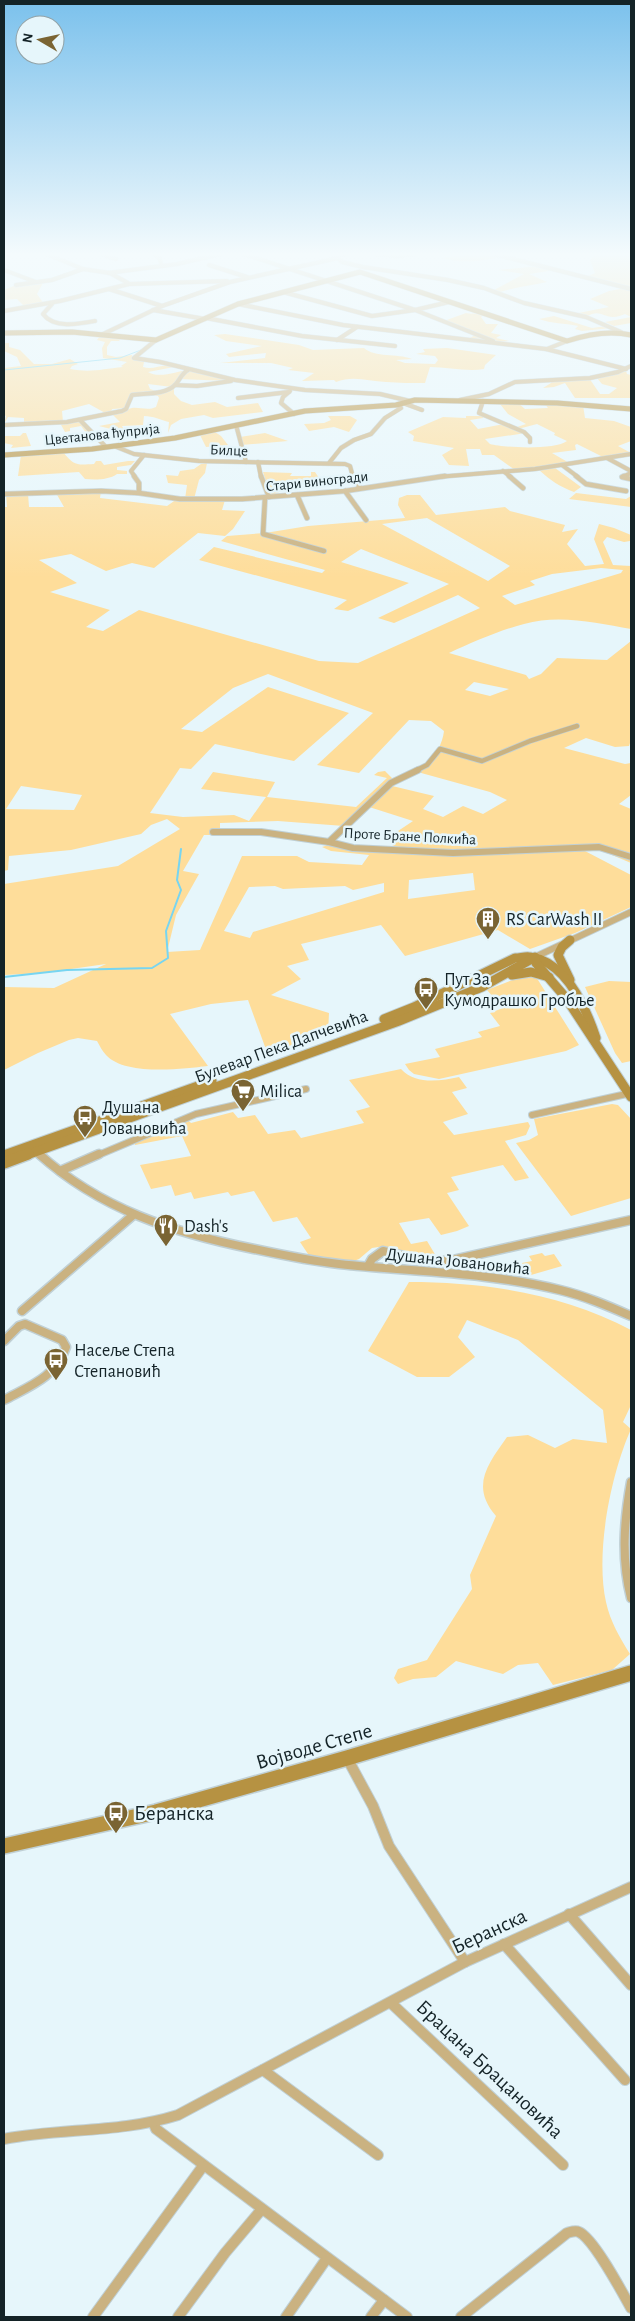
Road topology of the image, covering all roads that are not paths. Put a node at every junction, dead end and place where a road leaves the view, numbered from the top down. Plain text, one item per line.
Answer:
1 (156, 361) edge
2 (595, 361) edge
3 (631, 366) edge
4 (626, 369) junction
5 (188, 370) junction
6 (235, 380) junction
7 (175, 385) junction
8 (294, 389) junction
9 (289, 392) junction
10 (238, 398) dead end
11 (460, 400) junction
12 (410, 401) junction
13 (483, 401) junction
14 (401, 404) junction
15 (631, 409) edge
16 (422, 410) dead end
17 (294, 414) junction
18 (80, 420) junction
19 (4, 425) edge
20 (236, 425) junction
21 (530, 442) dead end
22 (114, 446) junction
23 (106, 447) junction
24 (631, 454) edge
25 (4, 455) edge
26 (144, 455) junction
27 (607, 458) junction
28 (246, 462) junction
29 (258, 462) junction
30 (329, 463) junction
31 (562, 465) junction
32 (503, 471) junction
33 (631, 472) edge
34 (631, 479) edge
35 (360, 488) junction
36 (523, 488) dead end
37 (345, 491) junction
38 (626, 491) dead end
39 (139, 493) junction
40 (4, 494) edge
41 (297, 495) junction
42 (267, 498) junction
43 (307, 518) dead end
44 (366, 520) dead end
45 (324, 551) dead end
46 (576, 726) dead end
47 (212, 832) dead end
48 (329, 842) junction
49 (631, 857) edge
50 (631, 912) edge
51 (570, 940) junction
52 (535, 957) junction
53 (501, 977) junction
54 (550, 978) junction
55 (577, 995) junction
56 (598, 1047) junction
57 (306, 1089) dead end
58 (630, 1094) edge
59 (532, 1115) dead end
60 (34, 1149) junction
61 (4, 1155) edge
62 (4, 1164) edge
63 (60, 1171) junction
64 (132, 1216) junction
65 (631, 1220) edge
66 (368, 1266) junction
67 (22, 1311) dead end
68 (631, 1316) edge
69 (4, 1341) edge
70 (4, 1400) edge
71 (631, 1482) edge
72 (631, 1598) edge
73 (631, 1673) edge
74 (347, 1758) junction
75 (4, 1846) edge
76 (631, 1887) edge
77 (569, 1914) junction
78 (504, 1944) junction
79 (465, 1962) junction
80 (631, 1985) edge
81 (391, 2002) junction
82 (263, 2070) junction
83 (625, 2080) dead end
84 (154, 2124) junction
85 (4, 2139) edge
86 (378, 2155) dead end
87 (563, 2164) dead end
88 (203, 2166) junction
89 (262, 2209) junction
90 (328, 2258) junction
91 (384, 2300) junction
92 (631, 2308) edge
93 (93, 2317) edge
94 (178, 2317) edge
95 (286, 2317) edge
96 (371, 2317) edge
97 (407, 2317) edge
98 (462, 2317) edge

1 - 5 street
2 - 4 street
3 - 4 street
4 - 11 street
5 - 6 street
5 - 7 street
6 - 7 street
6 - 8 street
7 - 18 street
8 - 9 street
8 - 12 street
9 - 10 street
9 - 17 street
11 - 12 street, Цветанова ћуприја
11 - 13 street, Цветанова ћуприја
12 - 14 street, Цветанова ћуприја
13 - 15 street, Цветанова ћуприја
13 - 21 street
14 - 16 street
14 - 17 street, Цветанова ћуприја
14 - 30 street
17 - 20 street, Цветанова ћуприја
18 - 19 street
18 - 23 street
20 - 22 street, Цветанова ћуприја
20 - 28 street
22 - 23 street, Цветанова ћуприја
22 - 26 street, Билце
23 - 25 street, Цветанова ћуприја
24 - 27 street, Стари виногради
26 - 28 street, Билце
26 - 39 street
27 - 31 street, Стари виногради
27 - 33 street
28 - 29 street, Билце
29 - 30 street, Билце
29 - 42 street
30 - 35 street, Билце
31 - 32 street, Стари виногради
31 - 38 street
32 - 35 street, Стари виногради
32 - 36 street
33 - 34 street
35 - 37 street, Стари виногради
37 - 41 street, Стари виногради
37 - 44 street
39 - 40 street, Стари виногради
39 - 42 street, Стари виногради
41 - 42 street, Стари виногради
41 - 43 street
42 - 45 street
46 - 48 street, Проте Бране Полкића
47 - 48 street
48 - 49 street, Проте Бране Полкића
50 - 51 street
51 - 52 street
51 - 55 street
52 - 53 street, Булевар Пека Дапчевића
52 - 54 street
52 - 55 street
52 - 60 street, Булевар Пека Дапчевића
53 - 54 street
53 - 60 street, Булевар Пека Дапчевића
54 - 56 street
55 - 56 street
56 - 58 street
57 - 63 street, Булевар Пека Дапчевића
58 - 59 street
60 - 61 street, Булевар Пека Дапчевића
60 - 62 street, Булевар Пека Дапчевића
60 - 63 street, Душана Јовановића
63 - 64 street, Душана Јовановића
64 - 66 street, Душана Јовановића
64 - 67 street
65 - 66 street
66 - 68 street, Душана Јовановића
69 - 70 street
71 - 72 street
73 - 74 street, Војводе Степе
74 - 75 street, Војводе Степе
74 - 79 street
76 - 77 street, Беранска
77 - 78 street, Беранска
77 - 80 street
78 - 79 street, Беранска
78 - 83 street
79 - 81 street, Беранска
81 - 82 street, Беранска
81 - 87 street, Брацана Брацановића
82 - 84 street, Беранска
82 - 86 street
84 - 85 street, Беранска
84 - 88 street
88 - 89 street
88 - 93 street
89 - 90 street
89 - 94 street
90 - 91 street
90 - 95 street
91 - 96 street
91 - 97 street
92 - 98 street

